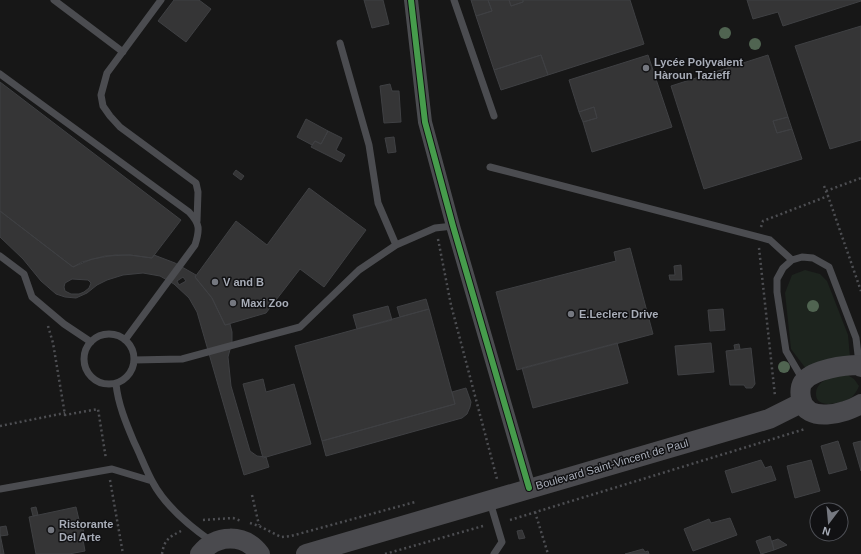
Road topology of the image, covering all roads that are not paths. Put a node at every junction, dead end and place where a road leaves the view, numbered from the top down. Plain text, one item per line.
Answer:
1 (54, 0) edge
2 (161, 0) edge
3 (411, 0) edge
4 (454, 0) edge
5 (340, 43) dead end
6 (123, 52) junction
7 (0, 74) edge
8 (494, 116) dead end
9 (490, 167) dead end
10 (197, 221) junction
11 (453, 226) junction
12 (396, 245) junction
13 (0, 256) edge
14 (792, 260) junction
15 (125, 340) junction
16 (91, 342) junction
17 (134, 360) junction
18 (860, 366) edge
19 (804, 381) junction
20 (116, 384) junction
21 (802, 403) junction
22 (861, 404) edge
23 (152, 481) junction
24 (529, 488) junction
25 (0, 489) edge
26 (490, 490) junction
27 (206, 548) edge
28 (260, 554) edge
29 (306, 554) edge
30 (494, 554) edge

1 - 6 lane
2 - 6 lane
3 - 11 street
4 - 8 lane
5 - 12 lane
6 - 10 lane
7 - 10 lane
9 - 14 lane
10 - 15 lane
11 - 12 lane
11 - 24 street
12 - 17 lane
13 - 16 lane
14 - 18 lane
14 - 19 lane
15 - 16 lane
15 - 17 lane
16 - 20 lane
17 - 20 lane
18 - 19 main road
19 - 21 main road
20 - 23 lane
21 - 22 main road
21 - 24 main road, Boulevard Saint-Vincent de Paul
23 - 25 lane
23 - 27 lane
24 - 26 main road, Boulevard Saint-Vincent de Paul
26 - 29 main road, Boulevard Saint-Vincent de Paul
26 - 30 lane
27 - 28 main road

